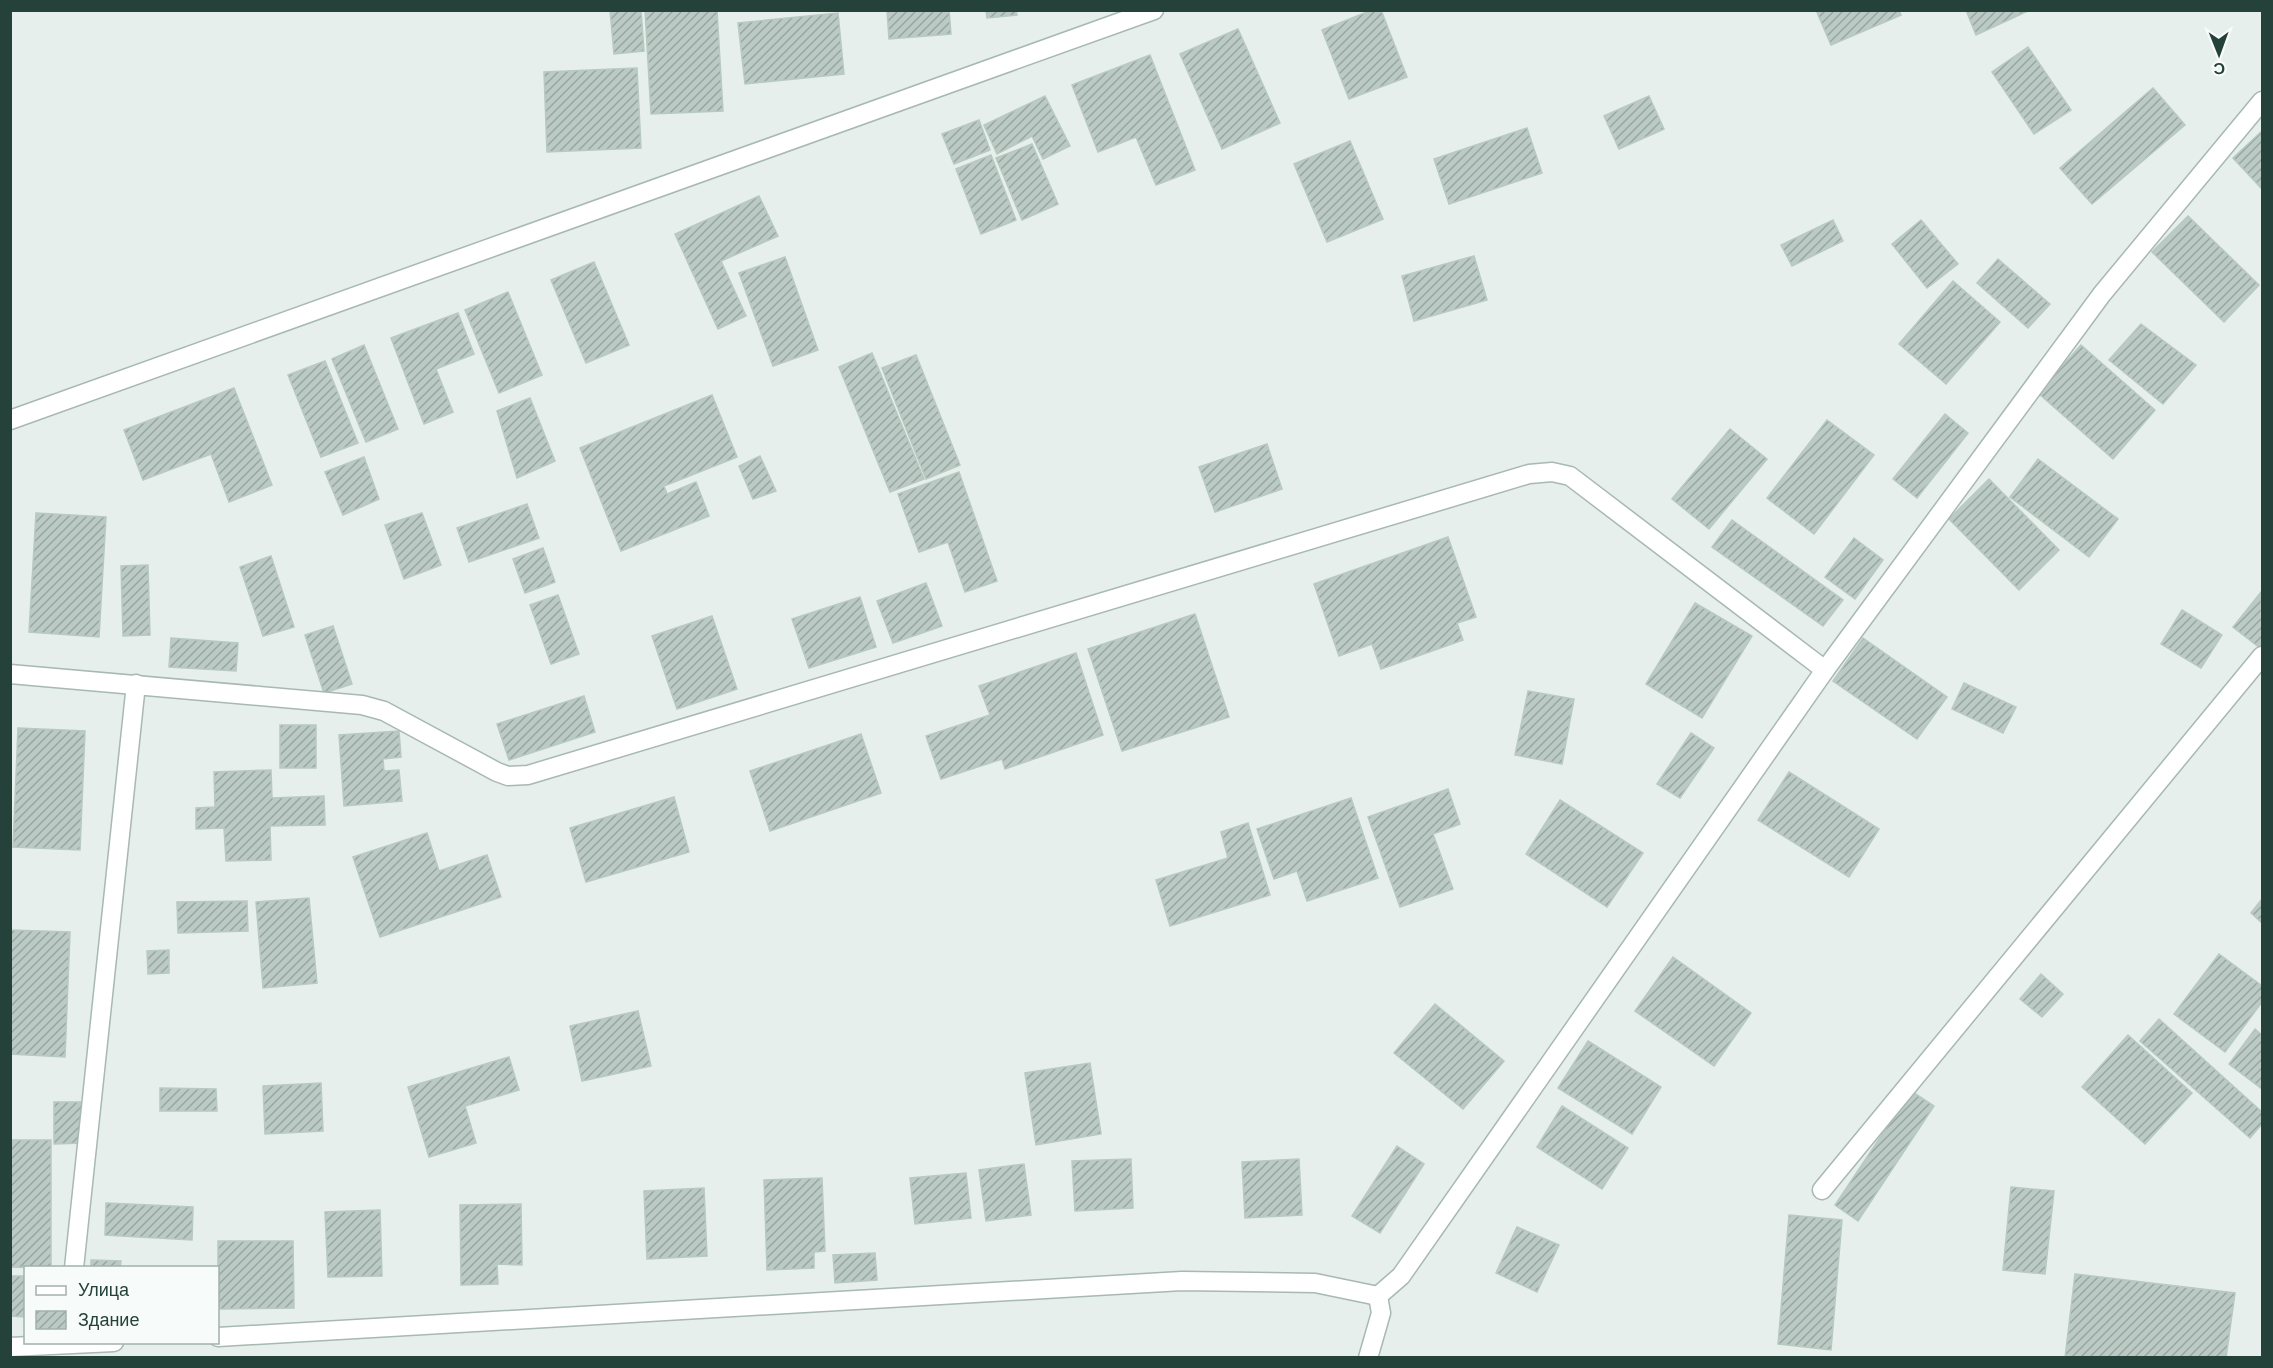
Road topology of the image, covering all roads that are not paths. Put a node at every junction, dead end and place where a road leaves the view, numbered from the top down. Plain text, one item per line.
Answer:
1 (1154, 10) edge
2 (2262, 101) edge
3 (10, 420) edge
4 (2262, 656) edge
5 (1825, 670) junction
6 (10, 674) edge
7 (136, 684) junction
8 (1822, 1190) dead end
9 (74, 1266) edge
10 (1378, 1296) junction
11 (219, 1337) edge
12 (66, 1344) edge
13 (10, 1347) edge
14 (1368, 1358) edge

1 - 3 street
2 - 5 street
4 - 8 street
5 - 7 street
5 - 10 street
6 - 7 street
7 - 9 street
10 - 11 street
10 - 14 street
12 - 13 street

